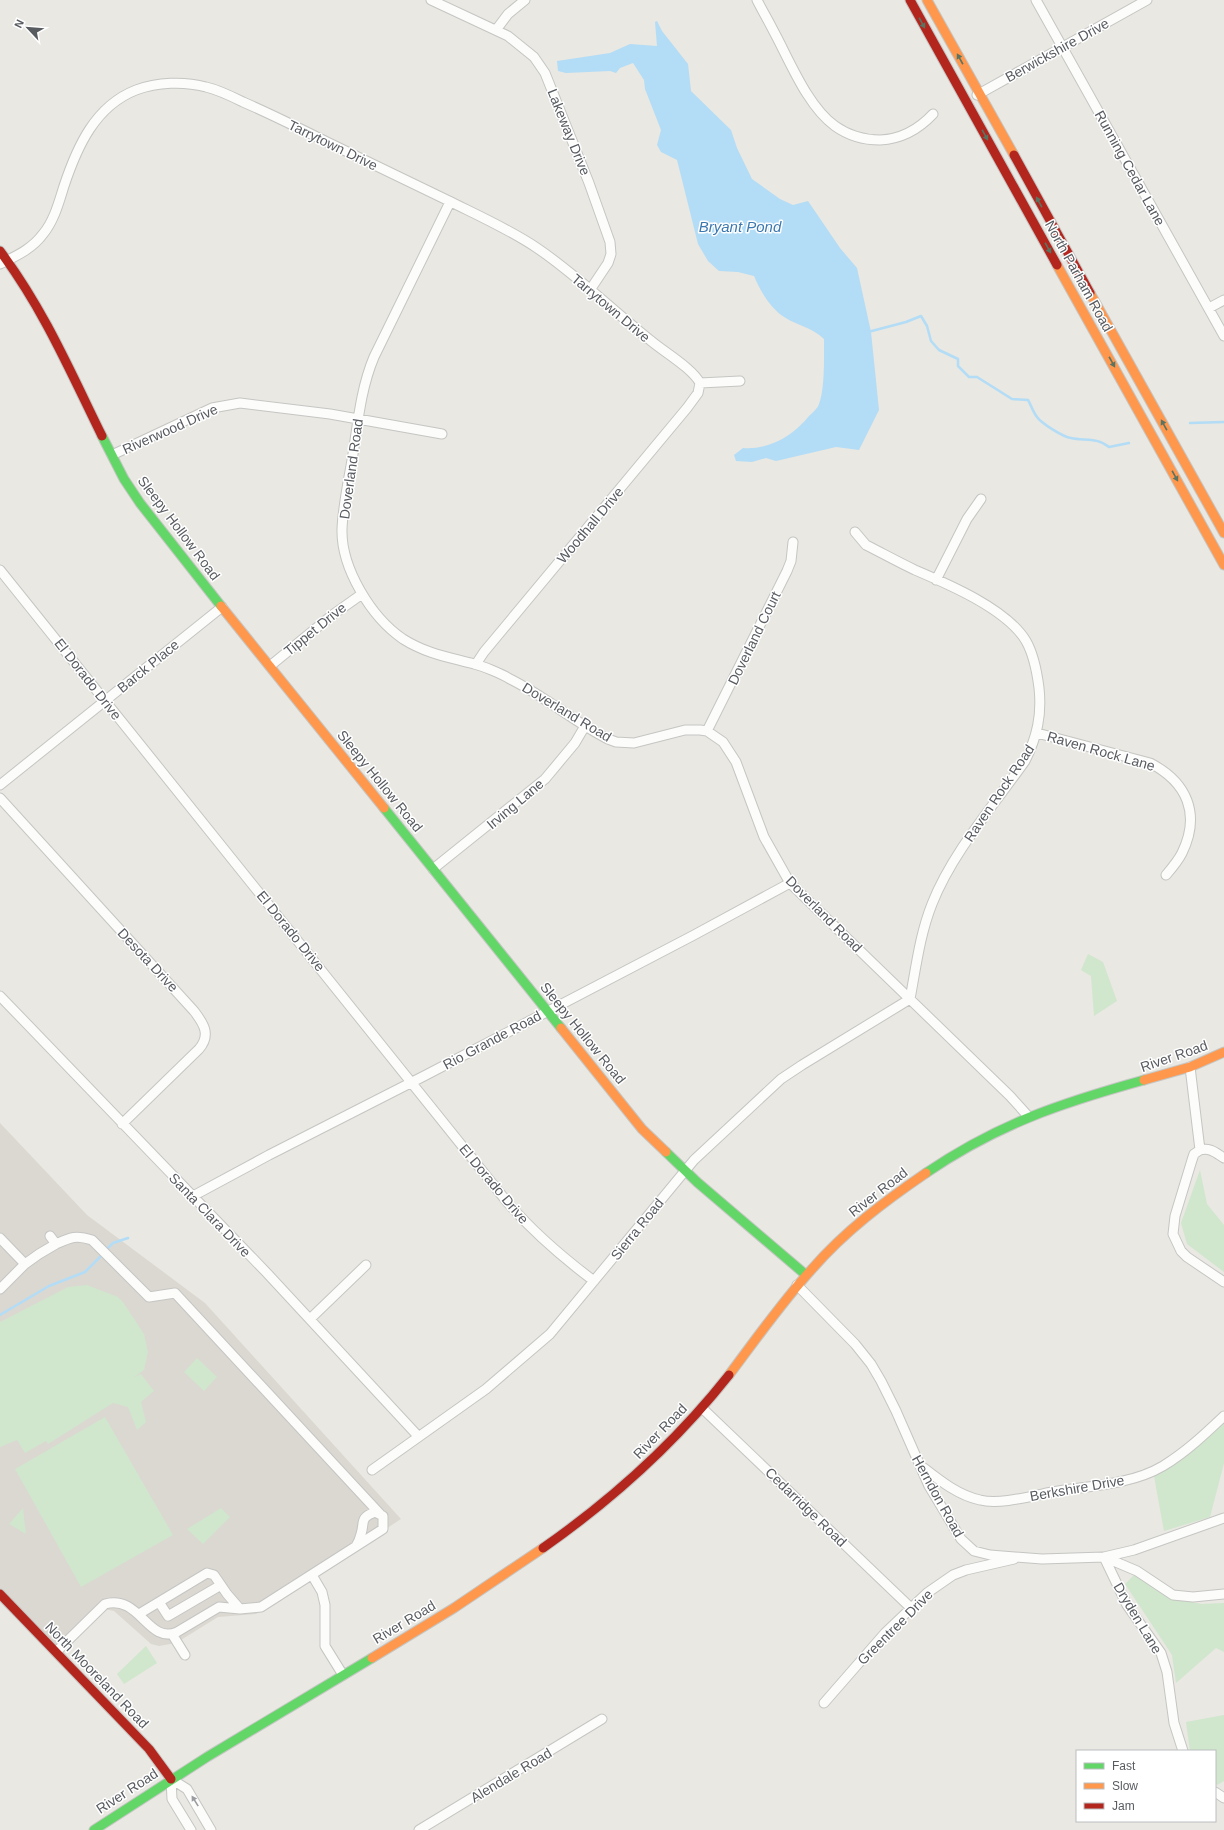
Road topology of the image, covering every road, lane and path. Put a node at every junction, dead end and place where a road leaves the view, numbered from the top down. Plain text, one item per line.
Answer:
1 (431, 0) edge
2 (524, 0) edge
3 (757, 0) edge
4 (910, 0) edge
5 (927, 0) edge
6 (1036, 0) edge
7 (1147, 0) edge
8 (496, 30) junction
9 (1063, 47) junction
10 (979, 94) junction
11 (966, 101) junction
12 (933, 114) dead end
13 (450, 202) junction
14 (0, 252) edge
15 (4, 262) edge
16 (590, 290) junction
17 (1224, 300) edge
18 (1209, 308) junction
19 (1224, 336) edge
20 (740, 381) dead end
21 (700, 383) junction
22 (358, 420) junction
23 (442, 434) dead end
24 (112, 455) junction
25 (981, 499) dead end
26 (855, 532) dead end
27 (1224, 532) edge
28 (793, 542) dead end
29 (1224, 565) edge
30 (0, 570) edge
31 (936, 580) junction
32 (362, 594) junction
33 (222, 607) junction
34 (476, 664) junction
35 (270, 666) junction
36 (104, 700) junction
37 (585, 726) junction
38 (707, 731) junction
39 (1037, 733) junction
40 (0, 785) edge
41 (0, 798) edge
42 (434, 870) junction
43 (1166, 875) dead end
44 (790, 883) junction
45 (0, 996) edge
46 (910, 999) junction
47 (547, 1011) junction
48 (1224, 1052) edge
49 (1190, 1067) junction
50 (412, 1082) junction
51 (1028, 1116) junction
52 (122, 1124) junction
53 (1200, 1150) junction
54 (1224, 1158) edge
55 (685, 1171) junction
56 (193, 1196) junction
57 (50, 1236) dead end
58 (0, 1238) edge
59 (56, 1244) junction
60 (25, 1264) junction
61 (366, 1265) dead end
62 (806, 1275) junction
63 (594, 1281) junction
64 (1224, 1282) edge
65 (797, 1285) junction
66 (0, 1289) edge
67 (310, 1319) junction
68 (702, 1408) junction
69 (1224, 1416) edge
70 (418, 1436) junction
71 (919, 1464) junction
72 (372, 1470) dead end
73 (383, 1516) junction
74 (1224, 1518) edge
75 (356, 1546) junction
76 (1104, 1556) junction
77 (1023, 1557) junction
78 (312, 1575) junction
79 (221, 1585) junction
80 (0, 1594) edge
81 (1224, 1594) edge
82 (158, 1602) junction
83 (911, 1608) junction
84 (240, 1609) junction
85 (139, 1614) junction
86 (172, 1634) junction
87 (56, 1652) junction
88 (185, 1655) dead end
89 (343, 1675) junction
90 (824, 1703) dead end
91 (602, 1719) dead end
92 (1183, 1750) edge
93 (171, 1779) junction
94 (94, 1830) edge
95 (191, 1830) edge
96 (211, 1830) edge
97 (419, 1830) edge

1 - 8 street, Lakeway Drive
2 - 8 street
3 - 12 street
4 -> 11 main road, North Parham Road
10 -> 5 main road, North Parham Road
6 - 9 street, Running Cedar Lane
7 - 9 street, Berwickshire Drive
8 - 16 street, Lakeway Drive
9 - 10 street, Berwickshire Drive
9 - 18 street, Running Cedar Lane
10 - 11 street, Berwickshire Drive
27 -> 10 main road, North Parham Road
11 -> 29 main road, North Parham Road
13 - 15 street, Tarrytown Drive
13 - 16 street, Tarrytown Drive
13 - 22 street, Doverland Road
14 - 15 main road, Sleepy Hollow Road
15 - 24 main road, Sleepy Hollow Road
16 - 21 street, Tarrytown Drive
17 - 18 street
18 - 19 street, Running Cedar Lane
20 - 21 street
21 - 34 street, Woodhall Drive
22 - 23 street, Riverwood Drive
22 - 24 street, Riverwood Drive
22 - 32 street, Doverland Road
24 - 33 main road, Sleepy Hollow Road
25 - 31 street
26 - 31 street, Raven Rock Road
28 - 38 street, Doverland Court
30 - 36 street, El Dorado Drive
31 - 39 street, Raven Rock Road
32 - 34 street, Doverland Road
32 - 35 street, Tippet Drive
33 - 35 main road, Sleepy Hollow Road
33 - 36 street, Barck Place
34 - 37 street, Doverland Road
35 - 42 main road, Sleepy Hollow Road
36 - 40 street, Barck Place
36 - 50 street, El Dorado Drive
37 - 38 street, Doverland Road
37 - 42 street, Irving Lane
38 - 44 street, Doverland Road
39 - 43 street, Raven Rock Lane
39 - 46 street, Raven Rock Road
41 - 52 street, Desota Drive
42 - 47 main road, Sleepy Hollow Road
44 - 46 street, Doverland Road
44 - 47 street, Rio Grande Road
45 - 52 street, Santa Clara Drive
46 - 51 street, Doverland Road
46 - 55 street, Sierra Road
47 - 50 street, Rio Grande Road
47 - 55 main road, Sleepy Hollow Road
48 - 49 main road, River Road
49 - 51 main road, River Road
49 - 53 street
50 - 56 street, Rio Grande Road
50 - 63 street, El Dorado Drive
51 - 62 main road, River Road
52 - 56 street, Santa Clara Drive
53 - 54 street
53 - 64 street
55 - 62 main road, Sleepy Hollow Road
55 - 63 street, Sierra Road
56 - 67 street, Santa Clara Drive
57 - 59 street
58 - 60 street
59 - 60 street
59 - 73 street
60 - 66 street
61 - 67 street
62 - 65 main road, River Road
63 - 70 street, Sierra Road
65 - 68 main road, River Road
65 - 71 street, Herndon Road
67 - 70 street, Santa Clara Drive
68 - 83 street, Cedarridge Road
68 - 89 main road, River Road
69 - 71 street, Berkshire Drive
70 - 72 street, Sierra Road
71 - 77 street, Herndon Road
73 - 75 street
73 - 75 street
74 - 76 street
75 - 78 street
76 - 77 street, Herndon Road
76 - 81 street, Herndon Road
76 - 92 street, Dryden Lane
77 - 83 street, Greentree Drive
78 - 84 street
78 - 89 street
79 - 82 street
79 - 82 street
79 - 84 street
80 - 87 main road, North Mooreland Road
82 - 85 street
83 - 90 street, Greentree Drive
84 - 86 street
85 - 86 street
85 - 87 street
86 - 88 street
87 - 93 main road, North Mooreland Road
89 - 93 main road, River Road
91 - 97 street, Alendale Road
93 - 94 main road, River Road
93 - 95 street
96 -> 93 street

